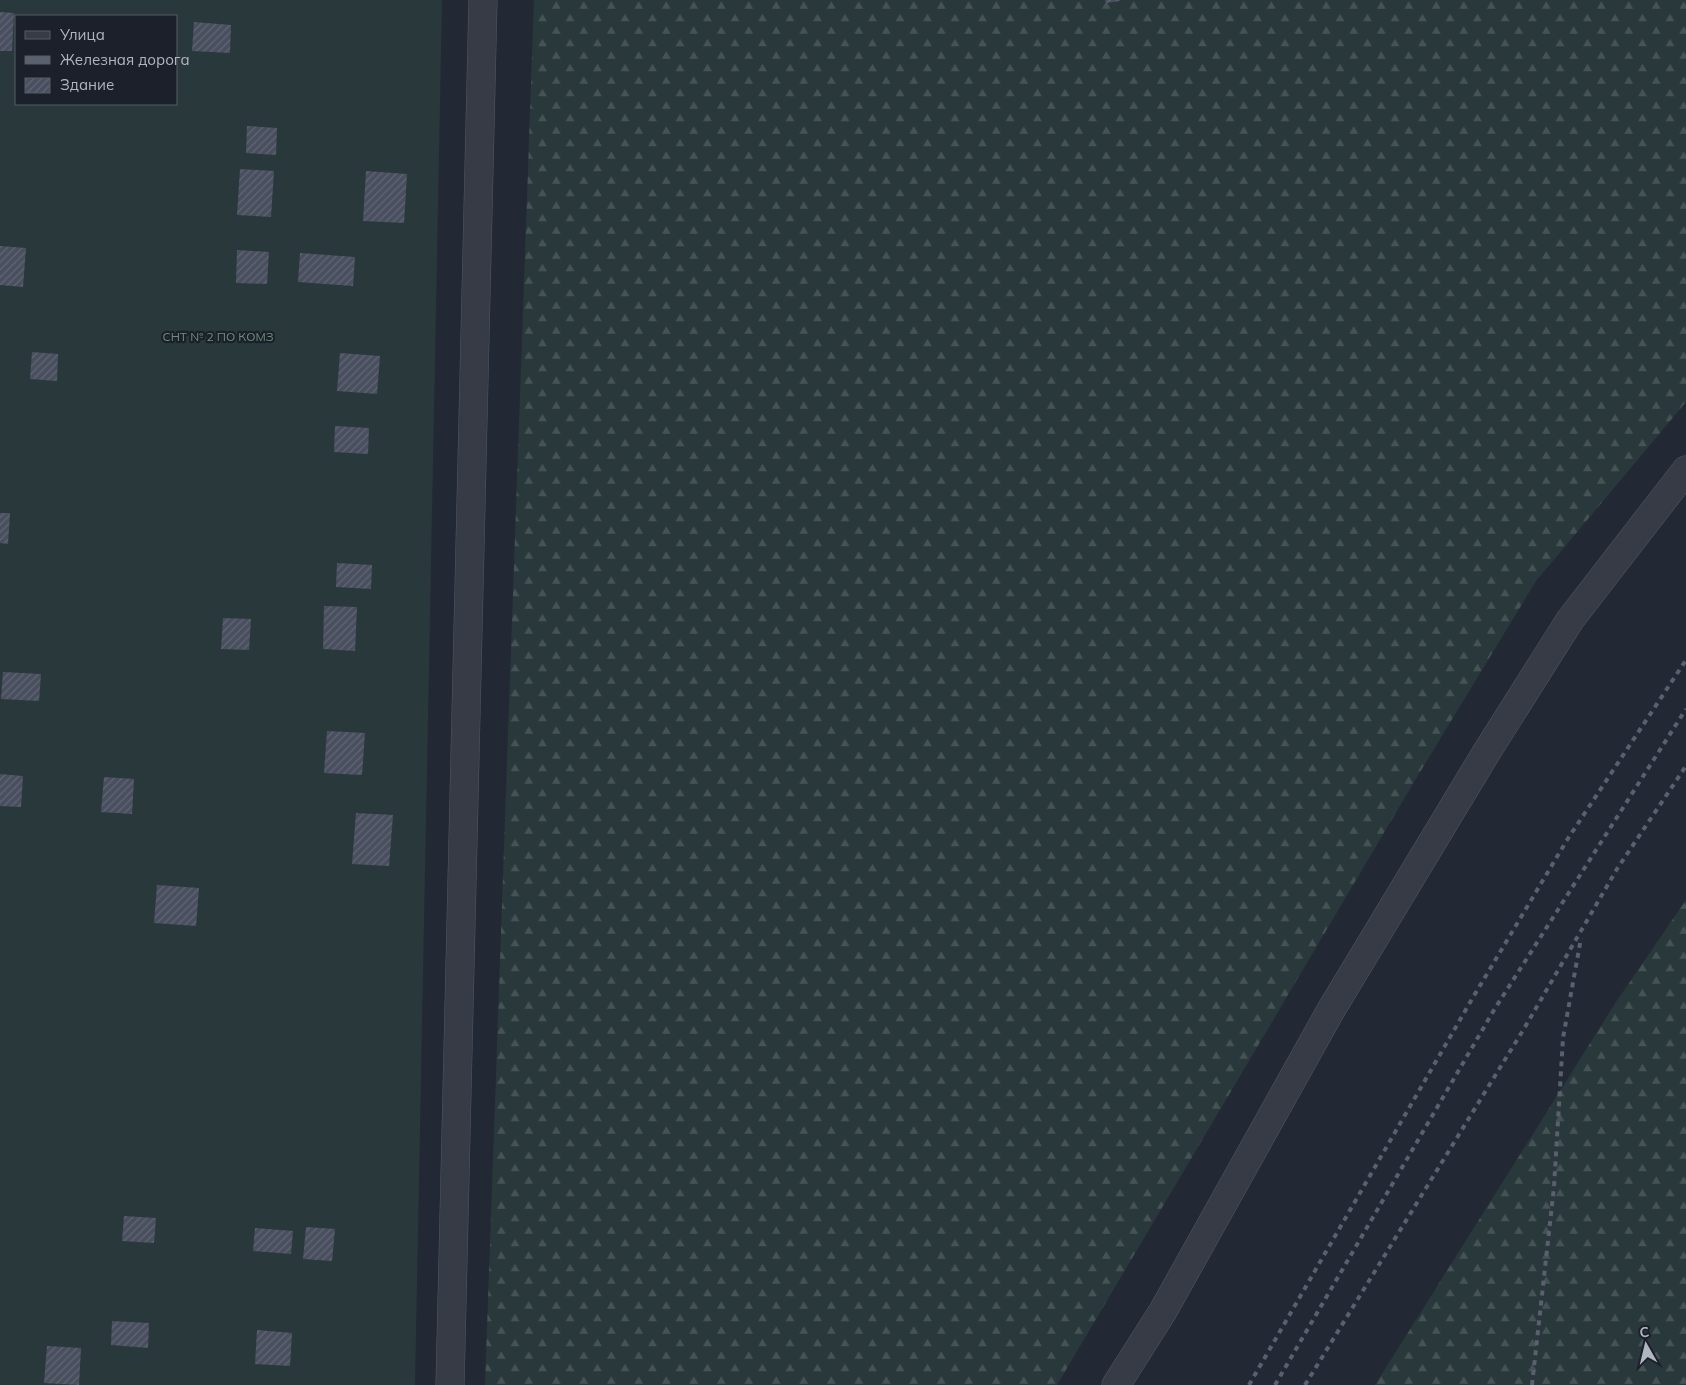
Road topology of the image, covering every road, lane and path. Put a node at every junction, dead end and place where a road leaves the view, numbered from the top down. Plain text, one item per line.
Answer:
1 (484, 0) edge
2 (1686, 470) edge
3 (450, 1385) edge
4 (1116, 1385) edge

1 - 3 street
2 - 4 street

